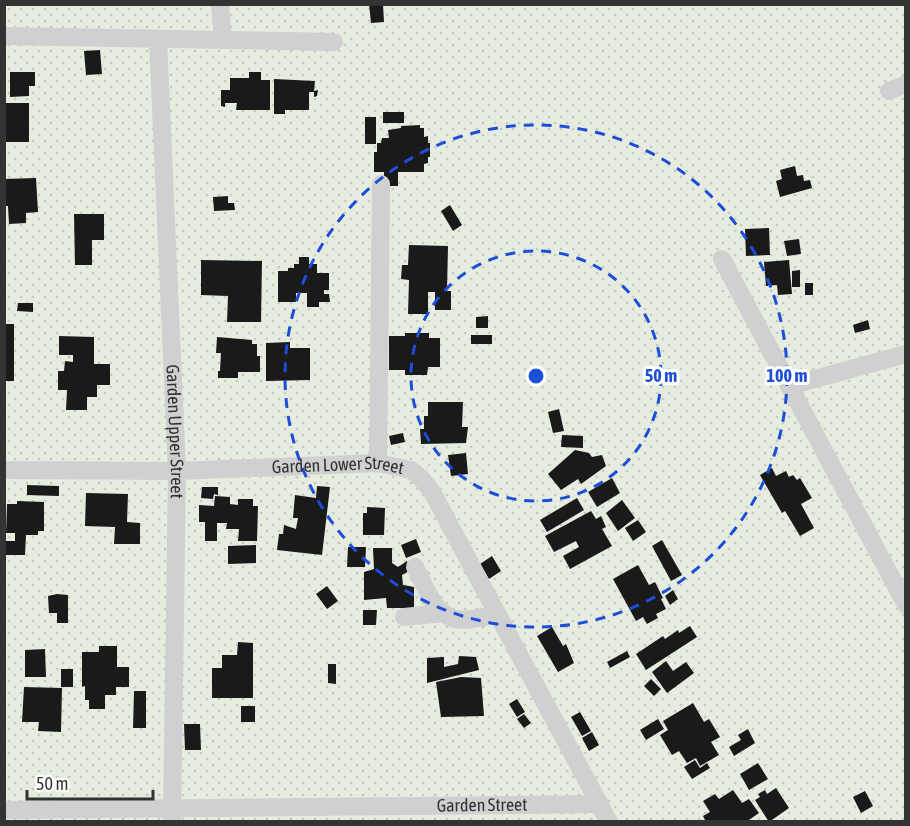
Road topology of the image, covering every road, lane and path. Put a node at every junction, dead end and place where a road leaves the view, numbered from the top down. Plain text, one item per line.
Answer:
1 (220, 4) edge
2 (4, 36) edge
3 (223, 38) junction
4 (158, 40) junction
5 (334, 42) dead end
6 (381, 184) dead end
7 (722, 259) dead end
8 (906, 354) edge
9 (789, 386) junction
10 (378, 464) junction
11 (4, 470) edge
12 (177, 471) junction
13 (415, 567) dead end
14 (906, 604) edge
15 (444, 614) junction
16 (497, 614) junction
17 (404, 617) dead end
18 (600, 804) junction
19 (4, 810) edge
20 (337, 814) edge
21 (172, 815) edge
22 (609, 822) edge

1 - 3 street
2 - 4 street
3 - 4 street
3 - 5 street
4 - 12 street, Garden Upper Street
6 - 10 street
7 - 9 street
8 - 9 street
9 - 14 street
10 - 12 street, Garden Lower Street
10 - 16 street, Garden Lower Street
11 - 12 street, Garden Lower Street
12 - 21 street, Garden Upper Street
13 - 15 street
15 - 16 street
15 - 17 street
16 - 18 street, Garden Lower Street
18 - 20 street, Garden Street
18 - 22 street, Garden Lower Street
19 - 21 street, Garden Street
20 - 21 street, Garden Street

